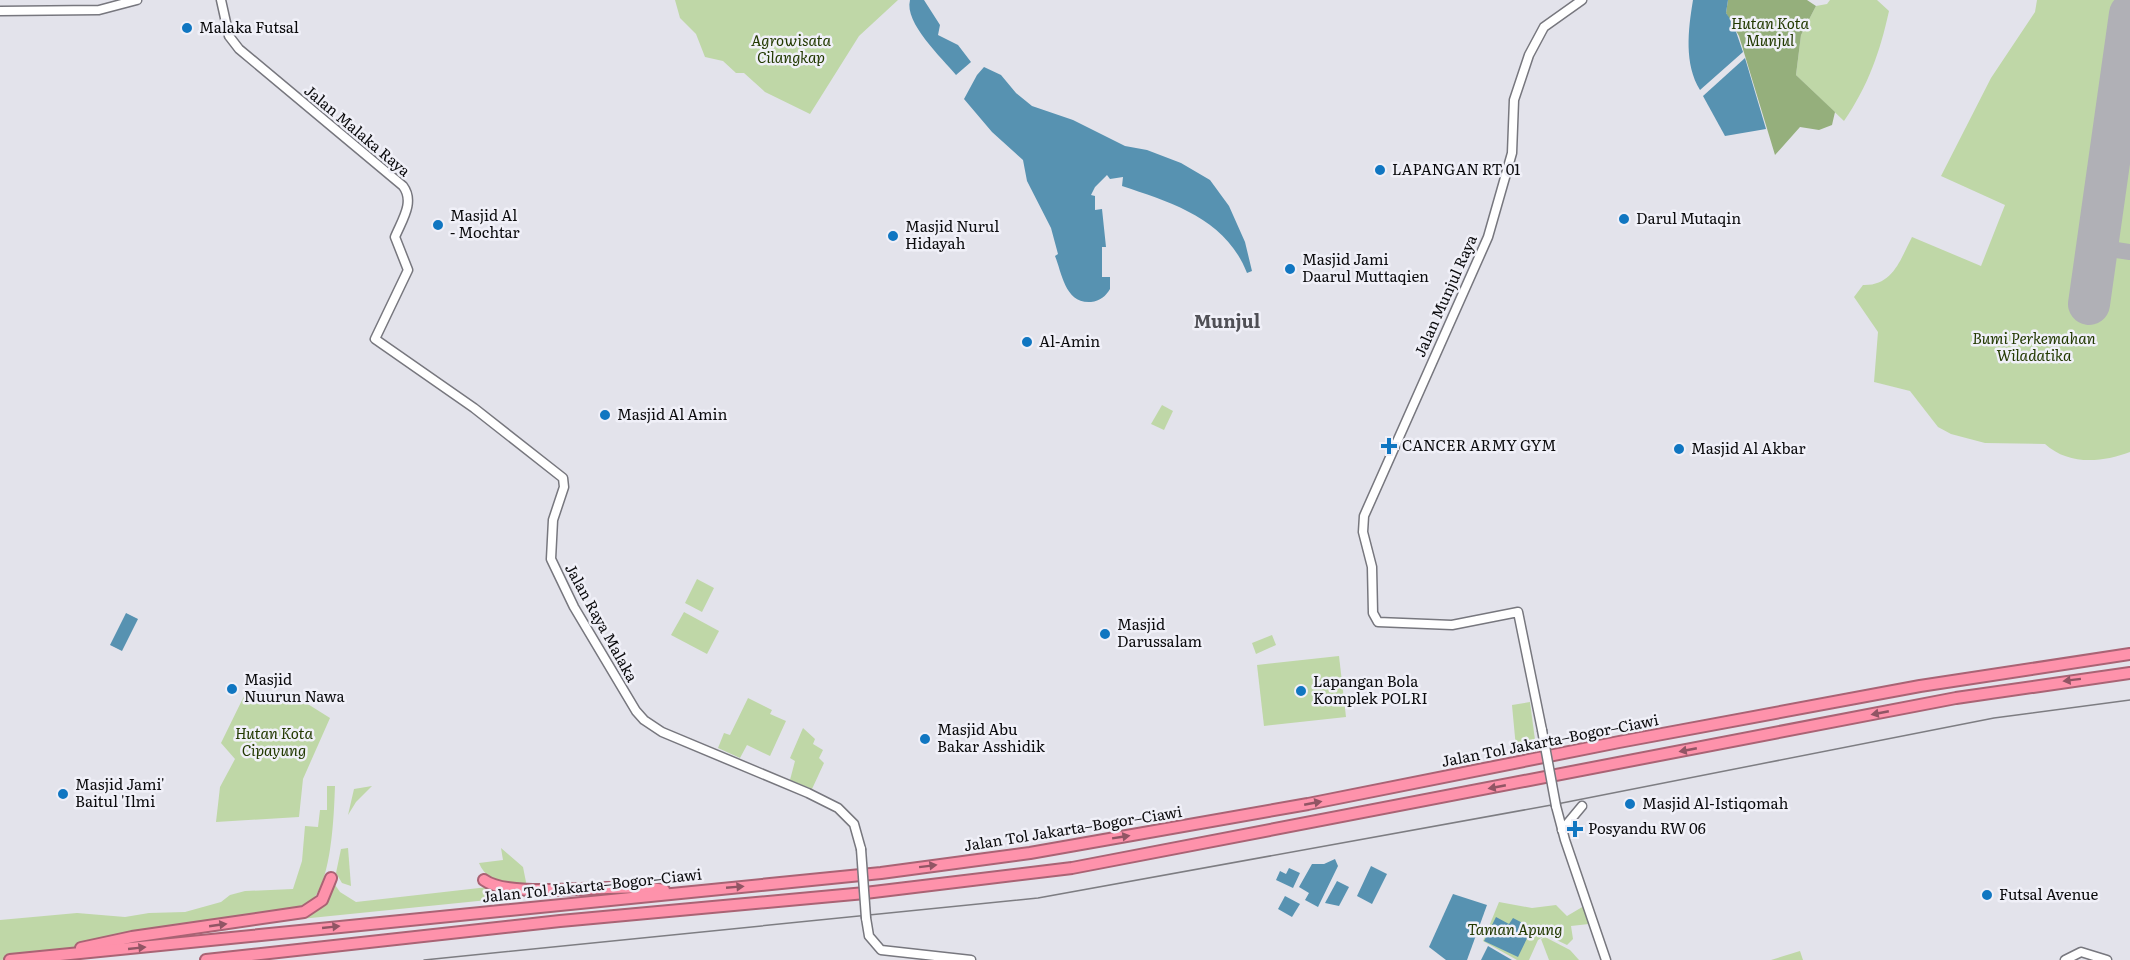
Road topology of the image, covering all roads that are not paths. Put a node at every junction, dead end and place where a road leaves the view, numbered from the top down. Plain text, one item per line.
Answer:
1 (137, 0) edge
2 (220, 0) edge
3 (1582, 0) edge
4 (0, 11) edge
5 (377, 332) joint
6 (2130, 654) edge
7 (2130, 673) edge
8 (1582, 806) dead end
9 (1562, 830) junction
10 (331, 878) dead end
11 (484, 880) dead end
12 (676, 892) junction
13 (58, 956) junction
14 (10, 960) edge
15 (206, 960) edge
16 (971, 960) edge
17 (1606, 960) edge
18 (2065, 960) edge
19 (2108, 960) edge

1 - 4 street
2 - 5 street, Jalan Malaka Raya
3 - 9 street, Jalan Munjul Raya, bridge
5 - 16 street, Jalan Raya Malaka, bridge
12 -> 6 highway, Jalan Tol Jakarta–Bogor–Ciawi
7 -> 15 highway
8 - 9 street
9 - 17 street
13 -> 10 highway
11 - 12 highway
13 -> 12 highway, Jalan Tol Jakarta–Bogor–Ciawi
13 - 14 highway, Jalan Tol Jakarta–Bogor–Ciawi
18 - 19 street

